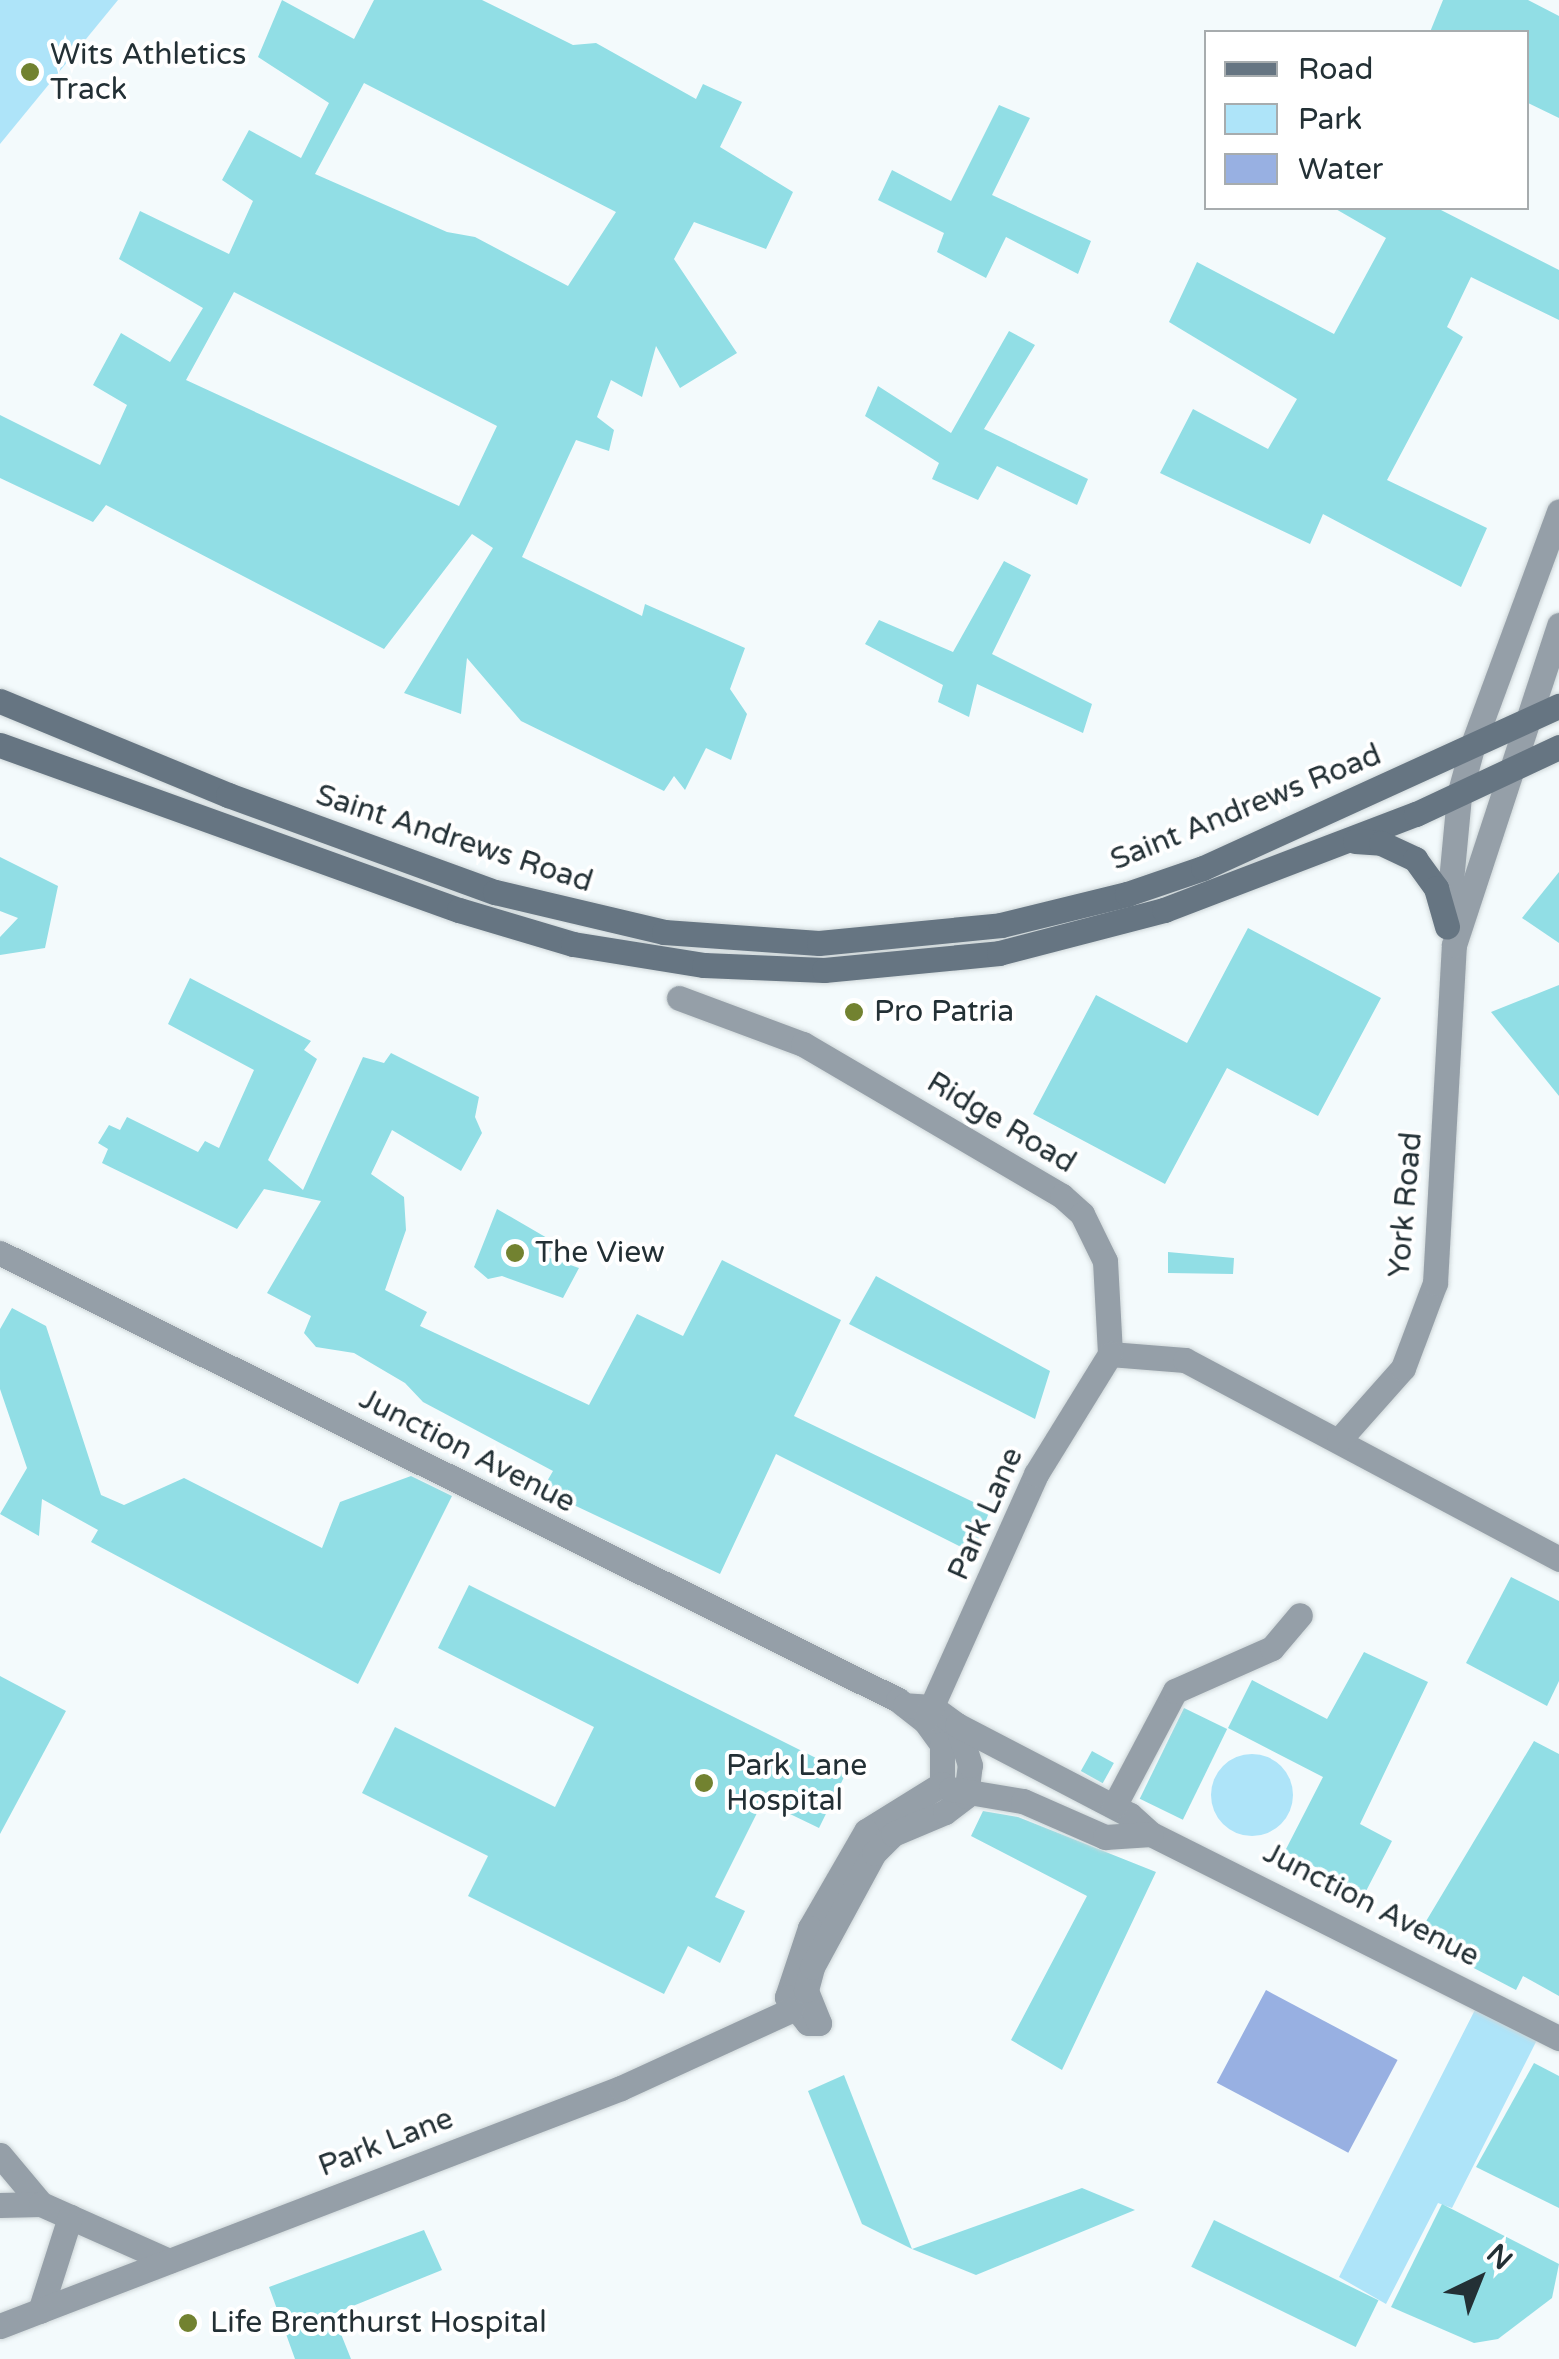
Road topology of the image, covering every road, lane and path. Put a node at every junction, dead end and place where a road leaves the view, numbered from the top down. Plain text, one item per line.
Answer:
1 (1559, 511) edge
2 (1559, 625) edge
3 (0, 701) edge
4 (1559, 706) edge
5 (1528, 717) junction
6 (1473, 744) junction
7 (0, 745) edge
8 (1559, 747) edge
9 (1512, 768) junction
10 (1459, 795) junction
11 (1350, 840) junction
12 (1450, 936) junction
13 (679, 998) dead end
14 (0, 1253) edge
15 (1110, 1354) junction
16 (1339, 1440) junction
17 (1559, 1559) edge
18 (1300, 1615) dead end
19 (921, 1711) junction
20 (957, 1725) junction
21 (942, 1784) junction
22 (966, 1796) junction
23 (1114, 1806) junction
24 (1151, 1834) junction
25 (791, 2010) junction
26 (1559, 2038) edge
27 (0, 2155) edge
28 (41, 2204) junction
29 (0, 2205) edge
30 (70, 2217) junction
31 (170, 2261) junction
32 (40, 2311) junction
33 (0, 2326) edge

1 - 6 street, York Road
2 - 5 street, York Road
3 - 6 main road, Saint Andrews Road
4 - 5 main road, Saint Andrews Road
5 - 6 main road, Saint Andrews Road
5 - 9 street, York Road
6 - 10 street, York Road
7 - 11 main road, Saint Andrews Road
8 - 9 main road, Saint Andrews Road
9 - 10 main road, Saint Andrews Road
9 - 12 street, York Road
10 - 11 main road, Saint Andrews Road
10 - 12 street, York Road
11 - 12 main road
12 - 16 street, York Road
13 - 15 street, Ridge Road
14 - 19 street, Junction Avenue
15 - 16 street
15 - 19 street, Park Lane
16 - 17 street
18 - 23 street
19 - 20 street
19 - 21 street
20 - 22 street
20 - 23 street, Junction Avenue
21 - 22 street, Junction Avenue
21 - 25 street
22 - 24 street, Junction Avenue
22 - 25 street, Park Lane
23 - 24 street, Junction Avenue
24 - 26 street, Junction Avenue
25 - 31 street, Park Lane
27 - 28 street
28 - 29 street
28 - 30 street
30 - 31 street
30 - 32 street
31 - 32 street, Park Lane
32 - 33 street, Park Lane

